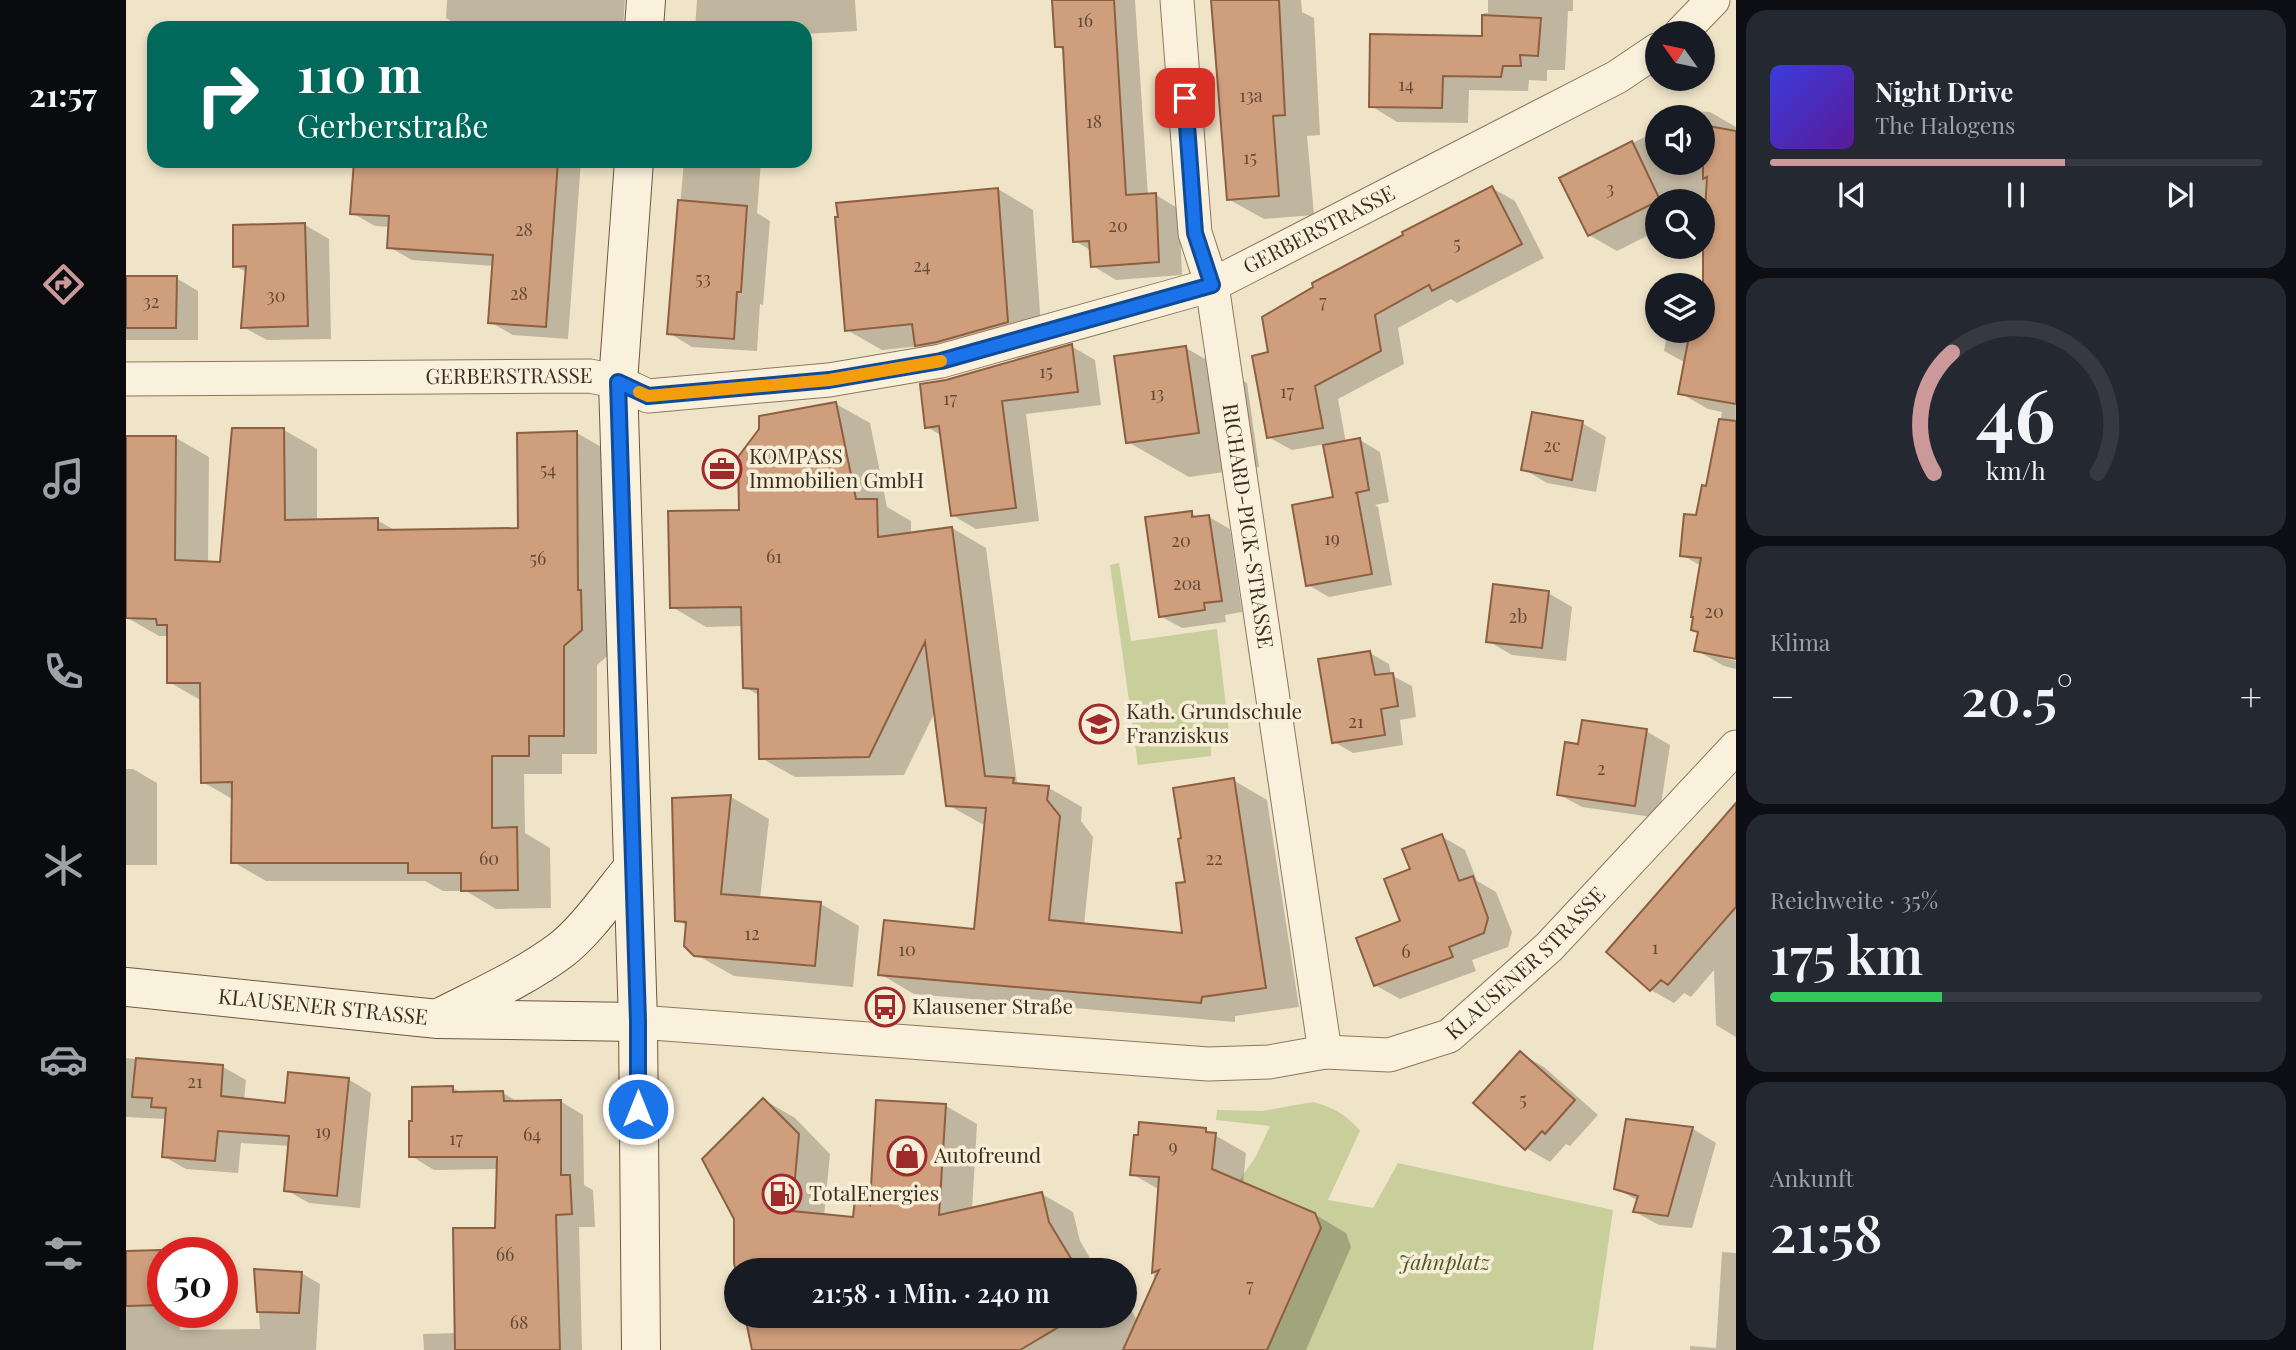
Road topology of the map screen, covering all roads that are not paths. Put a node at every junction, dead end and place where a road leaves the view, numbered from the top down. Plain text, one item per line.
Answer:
1 (646, 0) edge
2 (1177, 0) edge
3 (1713, 0) edge
4 (644, 21) edge
5 (1693, 21) edge
6 (1645, 58) edge
7 (633, 168) edge
8 (1212, 285) junction
9 (126, 379) edge
10 (618, 382) junction
11 (1736, 747) edge
12 (632, 869) junction
13 (126, 987) edge
14 (438, 1018) junction
15 (638, 1021) junction
16 (1325, 1052) junction
17 (641, 1350) edge

1 - 4 main road
2 - 8 street, RICHARD-PICK-STRASSE
3 - 5 street
6 - 8 street, GERBERSTRASSE
7 - 10 main road
8 - 10 street, GERBERSTRASSE
8 - 16 street, RICHARD-PICK-STRASSE
9 - 10 street, GERBERSTRASSE
10 - 12 main road
11 - 16 street, KLAUSENER STRASSE
12 - 14 main road
12 - 15 main road
13 - 14 main road, KLAUSENER STRASSE
14 - 15 main road, KLAUSENER STRASSE
15 - 16 street, KLAUSENER STRASSE
15 - 17 main road

